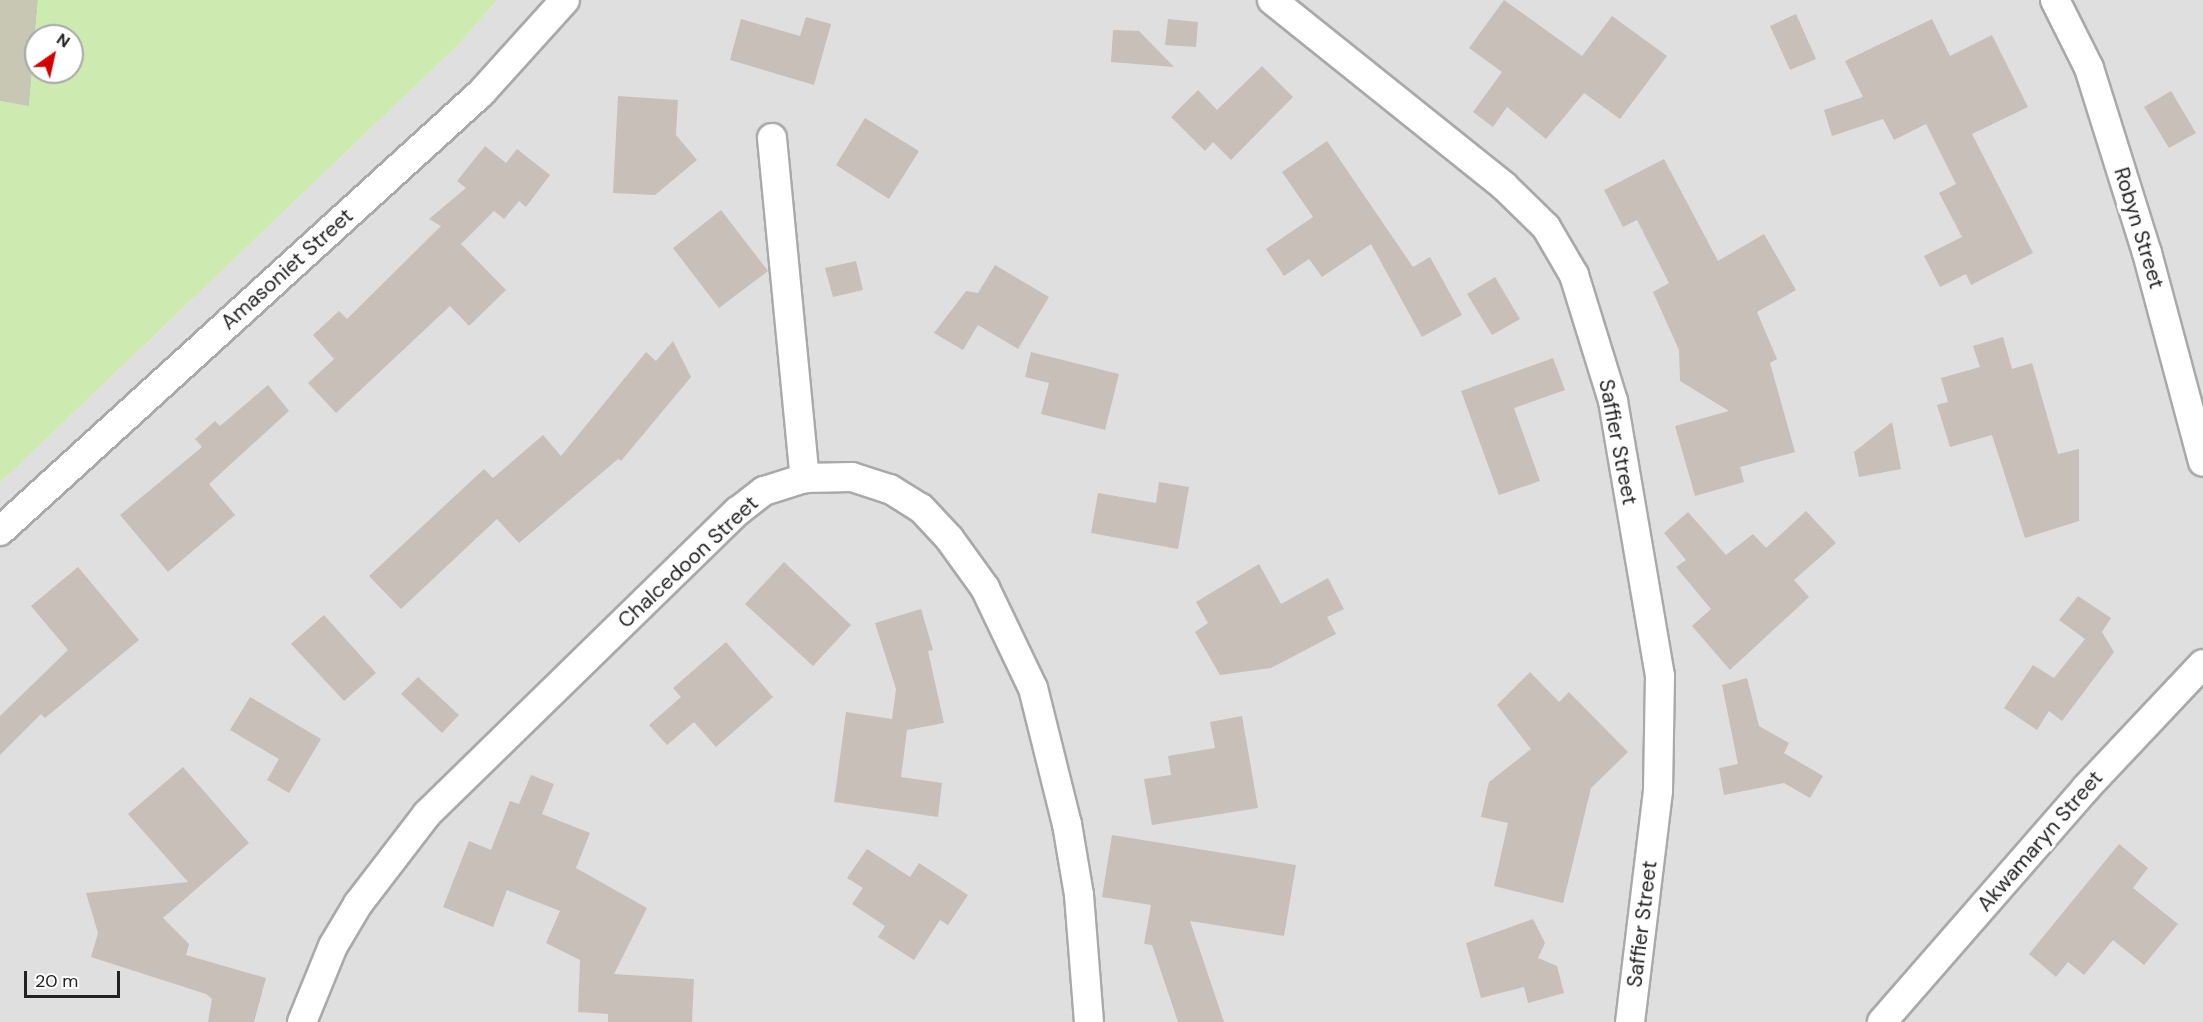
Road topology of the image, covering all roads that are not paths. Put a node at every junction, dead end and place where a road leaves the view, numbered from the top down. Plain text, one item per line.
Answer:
1 (565, 0) edge
2 (1272, 0) edge
3 (2055, 0) edge
4 (772, 138) dead end
5 (2203, 462) edge
6 (805, 478) junction
7 (0, 531) edge
8 (2203, 664) edge
9 (302, 1022) edge
10 (1089, 1022) edge
11 (1630, 1022) edge
12 (1882, 1022) edge

1 - 7 street, Amasoniet Street
2 - 11 street, Saffier Street
3 - 5 street, Robyn Street
4 - 6 street
6 - 9 street, Chalcedoon Street
6 - 10 street, Chalcedoon Street
8 - 12 street, Akwamaryn Street

